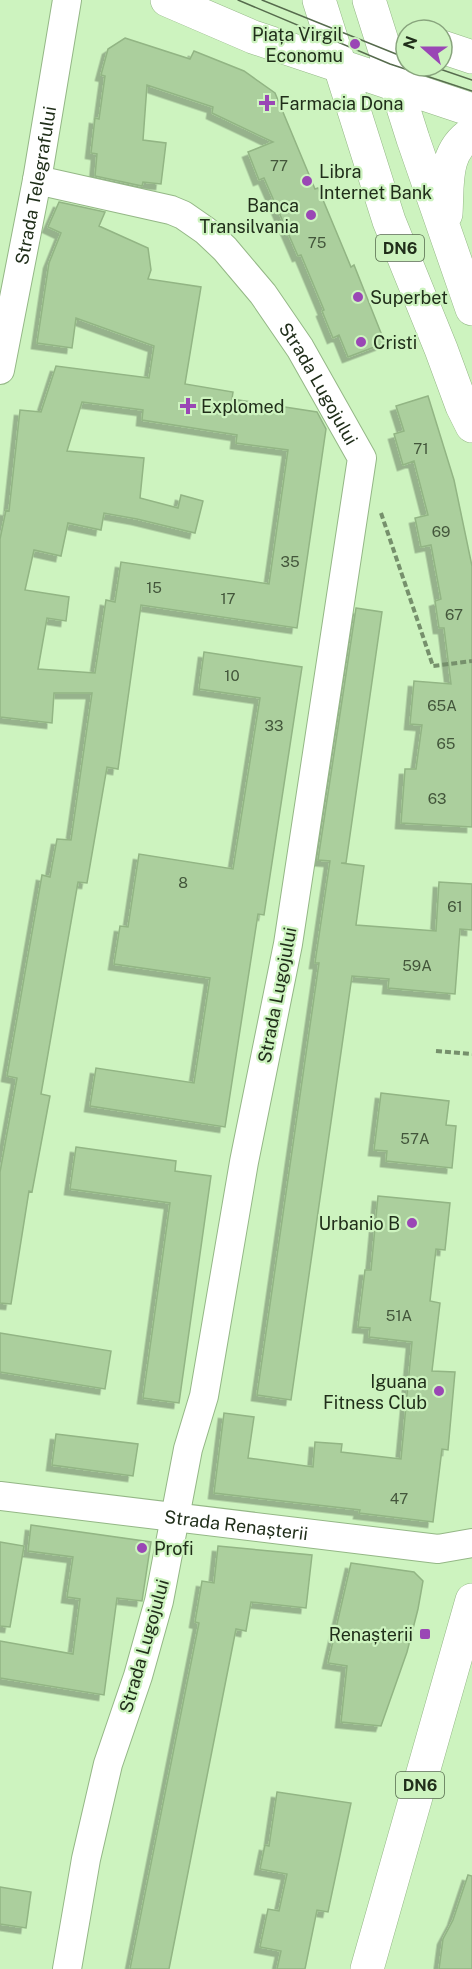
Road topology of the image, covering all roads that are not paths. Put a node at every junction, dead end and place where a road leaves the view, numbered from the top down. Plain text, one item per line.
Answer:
1 (67, 0) edge
2 (167, 0) edge
3 (318, 1) edge
4 (384, 19) edge
5 (454, 50) edge
6 (472, 57) edge
7 (340, 66) junction
8 (396, 85) junction
9 (472, 110) edge
10 (472, 133) edge
11 (37, 180) junction
12 (445, 231) junction
13 (472, 309) edge
14 (0, 370) edge
15 (472, 426) edge
16 (0, 1496) edge
17 (174, 1517) junction
18 (472, 1543) edge
19 (472, 1600) edge
20 (67, 1969) edge
21 (367, 1969) edge

1 - 11 street, Strada Telegrafului
2 - 7 main road
3 - 4 main road
3 - 7 main road, DN6
4 - 8 main road, DN6
5 - 6 main road
7 - 8 main road
7 - 15 main road, DN6
8 - 9 main road
8 - 12 main road, DN6
10 - 12 main road
11 - 14 street, Strada Telegrafului
11 - 17 street, Strada Lugojului
12 - 13 main road, DN6
16 - 17 street, Strada Renașterii
17 - 18 street, Strada Renașterii
17 - 20 street, Strada Lugojului
19 - 21 main road, DN6

